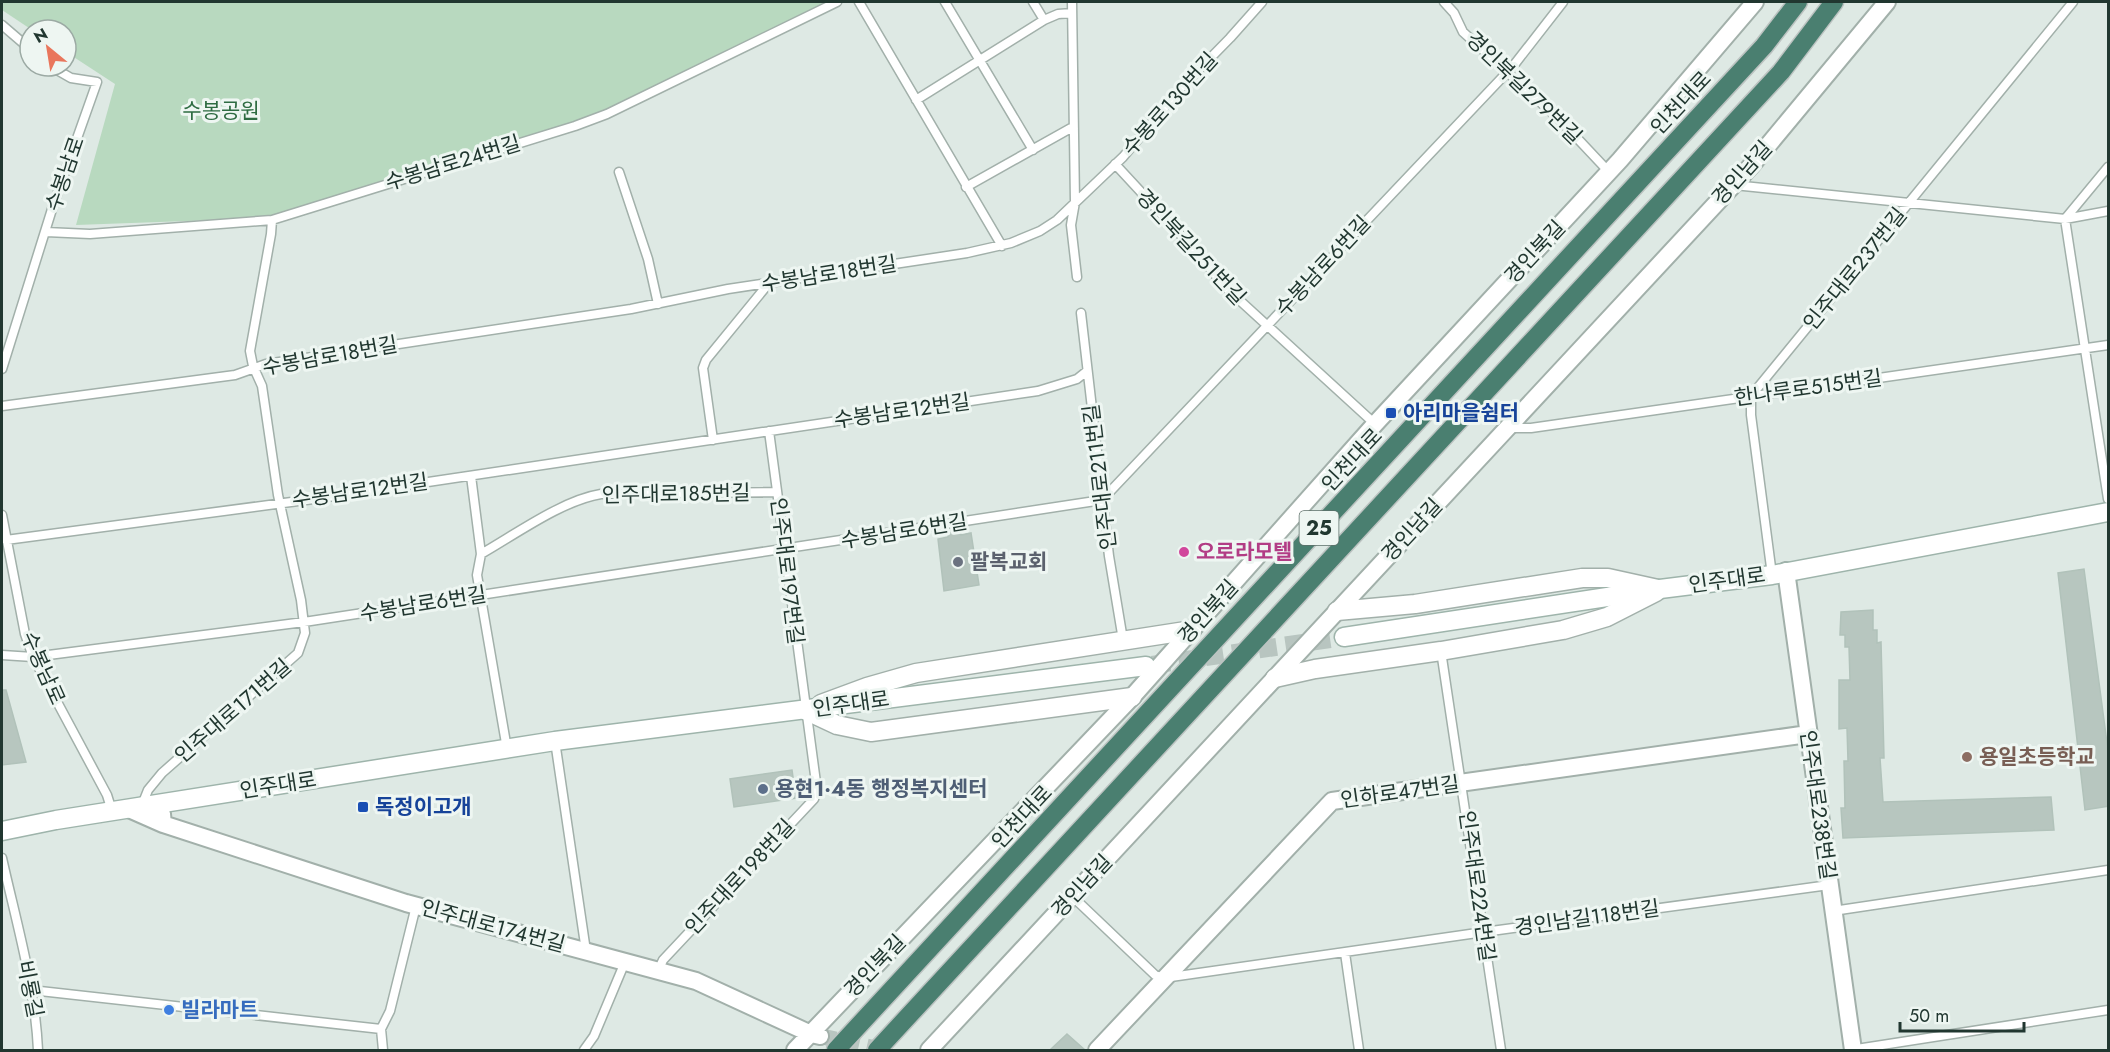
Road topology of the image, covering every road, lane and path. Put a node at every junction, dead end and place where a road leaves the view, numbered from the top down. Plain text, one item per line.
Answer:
1 (837, 2) edge
2 (859, 2) edge
3 (945, 2) edge
4 (1033, 2) edge
5 (1072, 2) edge
6 (1262, 2) edge
7 (1444, 2) edge
8 (1563, 2) edge
9 (1755, 2) edge
10 (1798, 2) edge
11 (1834, 2) edge
12 (1887, 2) edge
13 (2073, 2) edge
14 (1072, 13) junction
15 (1044, 20) junction
16 (2, 25) edge
17 (18, 39) edge
18 (980, 60) junction
19 (1508, 72) junction
20 (71, 78) edge
21 (916, 100) junction
22 (1074, 128) junction
23 (1033, 150) junction
24 (1115, 164) junction
25 (2109, 167) edge
26 (619, 172) dead end
27 (1609, 172) junction
28 (1733, 185) junction
29 (966, 187) junction
30 (1075, 202) junction
31 (1908, 203) junction
32 (2109, 211) edge
33 (2065, 219) junction
34 (272, 220) junction
35 (46, 232) junction
36 (1002, 246) junction
37 (1077, 277) dead end
38 (769, 283) junction
39 (658, 304) junction
40 (1081, 313) dead end
41 (1266, 326) junction
42 (2109, 345) edge
43 (2085, 348) junction
44 (2, 369) edge
45 (254, 369) junction
46 (1088, 371) junction
47 (1751, 396) junction
48 (2, 406) edge
49 (1375, 424) junction
50 (1507, 428) junction
51 (769, 431) junction
52 (713, 440) junction
53 (471, 476) junction
54 (777, 492) junction
55 (2109, 499) edge
56 (1102, 500) junction
57 (280, 502) junction
58 (2109, 512) edge
59 (2, 515) edge
60 (6, 540) junction
61 (785, 549) junction
62 (481, 554) junction
63 (1779, 573) junction
64 (1660, 589) junction
65 (481, 595) junction
66 (1337, 611) junction
67 (304, 622) junction
68 (1192, 630) junction
69 (1344, 637) tunnel mouth
70 (1123, 640) junction
71 (1442, 651) junction
72 (2, 655) edge
73 (33, 657) junction
74 (1146, 666) tunnel mouth
75 (1275, 678) junction
76 (1132, 697) junction
77 (805, 710) junction
78 (1808, 734) junction
79 (555, 741) junction
80 (507, 749) junction
81 (1462, 782) junction
82 (169, 802) junction
83 (128, 809) junction
84 (163, 824) junction
85 (2, 831) edge
86 (2, 858) edge
87 (2109, 870) edge
88 (1829, 885) junction
89 (1072, 896) junction
90 (416, 906) junction
91 (1833, 911) junction
92 (1484, 932) junction
93 (586, 951) junction
94 (1345, 953) junction
95 (625, 962) junction
96 (658, 971) junction
97 (1164, 978) junction
98 (31, 990) junction
99 (2109, 1010) edge
100 (905, 1020) junction
101 (381, 1029) junction
102 (815, 1035) junction
103 (1851, 1047) edge
104 (38, 1050) edge
105 (382, 1050) edge
106 (584, 1050) edge
107 (795, 1050) edge
108 (836, 1050) edge
109 (877, 1050) edge
110 (890, 1050) edge
111 (929, 1050) edge
112 (1097, 1050) edge
113 (1359, 1050) edge
114 (1501, 1050) edge

1 - 34 lane, 수봉남로24번길
2 - 21 lane
3 - 18 lane
4 - 15 lane
5 - 14 lane
6 - 24 lane, 수봉로130번길
7 - 19 lane, 경인북길279번길
8 - 19 lane, 수봉남로6번길
9 - 27 street, 경인북길
10 - 108 highway, 인천대로 / 25
11 - 100 highway, 25
12 - 28 street, 경인남길
13 - 31 lane, 인주대로237번길
14 - 15 lane
14 - 22 lane
15 - 18 lane
16 - 17 lane
18 - 21 lane
18 - 23 lane
19 - 27 lane, 경인북길279번길
19 - 41 lane, 수봉남로6번길
20 - 35 lane, 수봉남로
21 - 29 lane
22 - 23 lane
22 - 30 lane
23 - 29 lane
24 - 30 lane, 수봉로130번길
24 - 41 lane, 경인북길251번길
25 - 33 lane
26 - 39 lane
27 - 49 street, 경인북길
28 - 31 lane
28 - 50 street, 경인남길
29 - 36 lane
30 - 36 lane, 수봉남로18번길
30 - 37 lane
31 - 33 lane
31 - 47 lane, 인주대로237번길
32 - 33 lane
33 - 43 lane
34 - 35 lane, 수봉남로24번길
34 - 45 lane, 인주대로171번길
35 - 44 lane, 수봉남로
36 - 38 lane, 수봉남로18번길
38 - 39 lane, 수봉남로18번길
38 - 52 lane
39 - 45 lane, 수봉남로18번길
40 - 46 lane, 인주대로211번길
41 - 49 lane, 경인북길251번길
41 - 56 lane, 수봉남로6번길
42 - 43 lane, 한나루로515번길
43 - 47 lane, 한나루로515번길
43 - 55 lane
45 - 48 lane, 수봉남로18번길
45 - 57 lane, 인주대로171번길
46 - 51 lane, 수봉남로12번길
46 - 56 lane, 인주대로211번길
47 - 50 lane, 한나루로515번길
47 - 63 lane
49 - 68 street, 경인북길
50 - 66 street, 경인남길
51 - 52 lane, 수봉남로12번길
51 - 54 lane, 인주대로197번길
52 - 53 lane, 수봉남로12번길
53 - 57 lane, 수봉남로12번길
53 - 62 lane
54 - 61 lane, 인주대로197번길
54 - 62 lane, 인주대로185번길
56 - 61 lane, 수봉남로6번길
56 - 70 lane, 인주대로211번길
57 - 60 lane, 수봉남로12번길
57 - 67 lane, 인주대로171번길
58 - 63 main road, 인주대로
59 - 60 lane, 수봉남로
60 - 73 lane, 수봉남로
61 - 65 lane, 수봉남로6번길
61 - 77 lane, 인주대로197번길
62 - 65 lane
63 - 64 main road, 인주대로
63 - 78 street, 인주대로238번길
64 - 66 main road
64 - 69 main road, 인주대로
64 - 71 main road
65 - 67 lane, 수봉남로6번길
65 - 80 lane
66 - 75 street, 경인남길
67 - 73 lane, 수봉남로6번길
67 - 83 lane, 인주대로171번길
68 - 70 main road
68 - 76 street, 경인북길
70 - 77 main road
71 - 75 main road
71 - 81 lane, 인주대로224번길
72 - 73 lane, 수봉남로6번길
73 - 83 lane, 수봉남로
74 - 77 main road, 인주대로
75 - 89 street, 경인남길
76 - 77 main road
76 - 102 street, 경인북길
77 - 79 main road, 인주대로
77 - 96 lane, 인주대로198번길
78 - 81 street, 인하로47번길
78 - 88 street, 인주대로238번길
79 - 80 main road, 인주대로
79 - 93 lane
80 - 82 main road, 인주대로
81 - 92 lane, 인주대로224번길
81 - 97 street, 인하로47번길
82 - 83 main road, 인주대로
82 - 84 street
83 - 84 street, 인주대로174번길
83 - 85 main road, 인주대로
84 - 90 street, 인주대로174번길
86 - 98 lane, 비룡길
87 - 91 lane
88 - 91 street, 인주대로238번길
88 - 92 lane, 경인남길118번길
89 - 97 lane
89 - 111 street, 경인남길
90 - 93 street, 인주대로174번길
90 - 101 lane
91 - 103 street, 인주대로238번길
92 - 94 lane, 경인남길118번길
92 - 114 lane, 인주대로224번길
93 - 95 street, 인주대로174번길
94 - 97 lane, 경인남길118번길
94 - 113 lane
95 - 96 street, 인주대로174번길
95 - 106 lane
96 - 102 street, 인주대로174번길
97 - 112 street, 인하로47번길
98 - 101 lane
98 - 104 lane, 비룡길
99 - 103 lane
100 - 109 highway, 25
100 - 110 highway
101 - 105 lane
102 - 107 street, 경인북길

